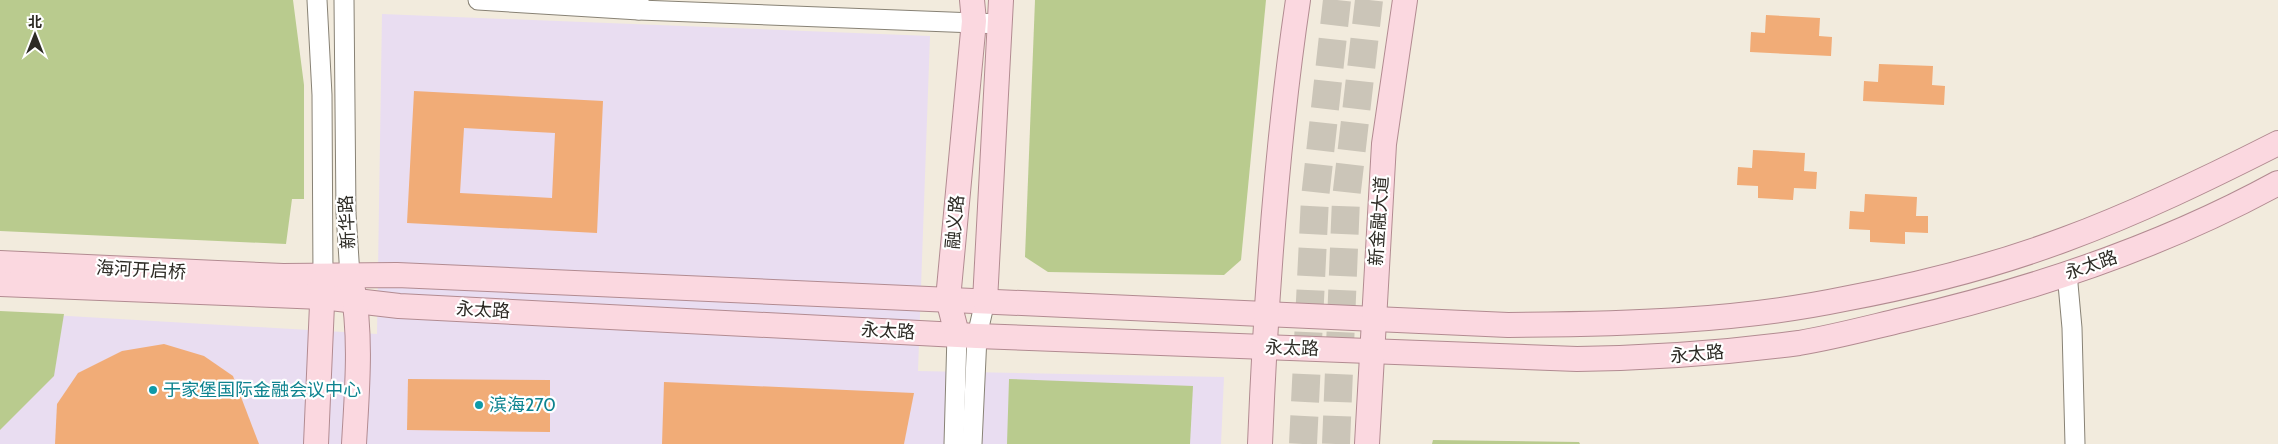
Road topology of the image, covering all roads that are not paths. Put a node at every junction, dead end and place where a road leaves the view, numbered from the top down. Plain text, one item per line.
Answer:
1 (317, 0) edge
2 (344, 0) edge
3 (478, 0) edge
4 (1001, 0) edge
5 (1298, 0) edge
6 (1405, 0) edge
7 (639, 5) edge
8 (973, 10) edge
9 (1001, 24) junction
10 (2278, 142) edge
11 (2278, 183) edge
12 (988, 246) junction
13 (0, 264) edge
14 (2067, 274) junction
15 (350, 276) junction
16 (0, 284) edge
17 (281, 286) junction
18 (323, 287) junction
19 (355, 299) junction
20 (948, 299) junction
21 (986, 301) junction
22 (1044, 304) junction
23 (1265, 314) junction
24 (1322, 316) junction
25 (1372, 318) junction
26 (967, 335) junction
27 (1264, 347) junction
28 (1369, 358) junction
29 (316, 444) edge
30 (354, 444) edge
31 (954, 444) edge
32 (972, 444) edge
33 (1260, 444) edge
34 (1366, 444) edge
35 (2075, 444) edge

1 - 18 street, 新华路
2 - 15 street, 新华路
3 - 7 street
4 - 9 main road, 融义路
5 - 23 main road
6 - 25 main road, 新金融大道
7 - 8 street
8 - 9 street
8 - 20 main road, 融义路
9 - 12 main road, 融义路
10 - 25 main road, 永太路
11 - 14 main road, 永太路
12 - 21 main road, 融义路
12 - 22 main road
13 - 17 main road, 海河开启桥
14 - 28 main road, 永太路
14 - 35 street
15 - 18 main road, 永太路
15 - 19 main road, 新华路
15 - 20 main road, 永太路
16 - 17 main road, 海河开启桥
17 - 18 main road, 永太路
18 - 19 main road, 永太路
18 - 29 main road, 新华路
19 - 26 main road, 永太路
19 - 30 main road, 新华路
20 - 21 main road, 永太路
20 - 26 main road, 融义路
21 - 22 main road, 永太路
21 - 26 street, 融义路
22 - 23 main road, 永太路
23 - 24 main road, 永太路
23 - 27 main road
24 - 25 main road, 永太路
24 - 28 main road
25 - 28 main road, 新金融大道
26 - 27 main road, 永太路
26 - 31 street, 融义路
26 - 32 street, 融义路
27 - 28 main road, 永太路
27 - 33 main road
28 - 34 main road, 新金融大道

